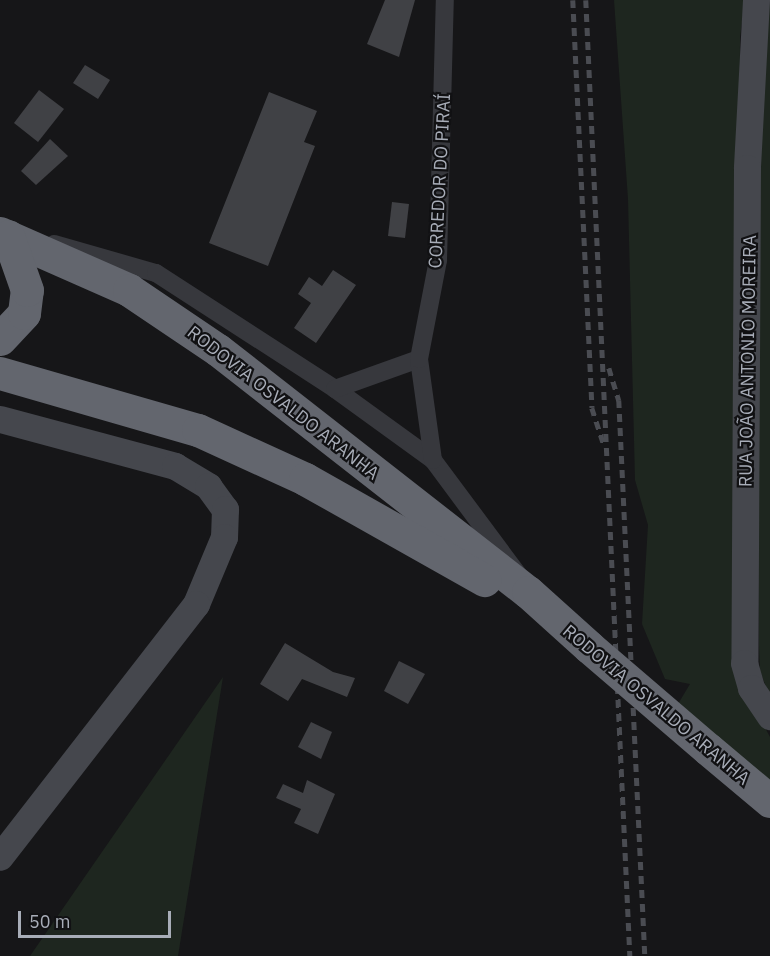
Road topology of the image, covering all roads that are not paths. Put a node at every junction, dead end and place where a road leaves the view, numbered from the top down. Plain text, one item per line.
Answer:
1 (445, 0) edge
2 (756, 0) edge
3 (4, 234) edge
4 (0, 339) edge
5 (419, 360) junction
6 (0, 373) edge
7 (335, 389) junction
8 (0, 419) edge
9 (433, 460) junction
10 (535, 600) junction
11 (770, 716) edge
12 (770, 801) edge
13 (0, 857) edge

1 - 5 street, CORREDOR DO PIRAÍ
2 - 11 main road, RUA JOÃO ANTONIO MOREIRA
3 - 4 highway
3 - 7 street
3 - 10 highway, RODOVIA OSVALDO ARANHA
5 - 7 street
5 - 9 street, CORREDOR DO PIRAÍ
6 - 10 highway, RODOVIA OSVALDO ARANHA
7 - 9 street
8 - 13 main road
9 - 10 street
10 - 12 highway, RODOVIA OSVALDO ARANHA, bridge

